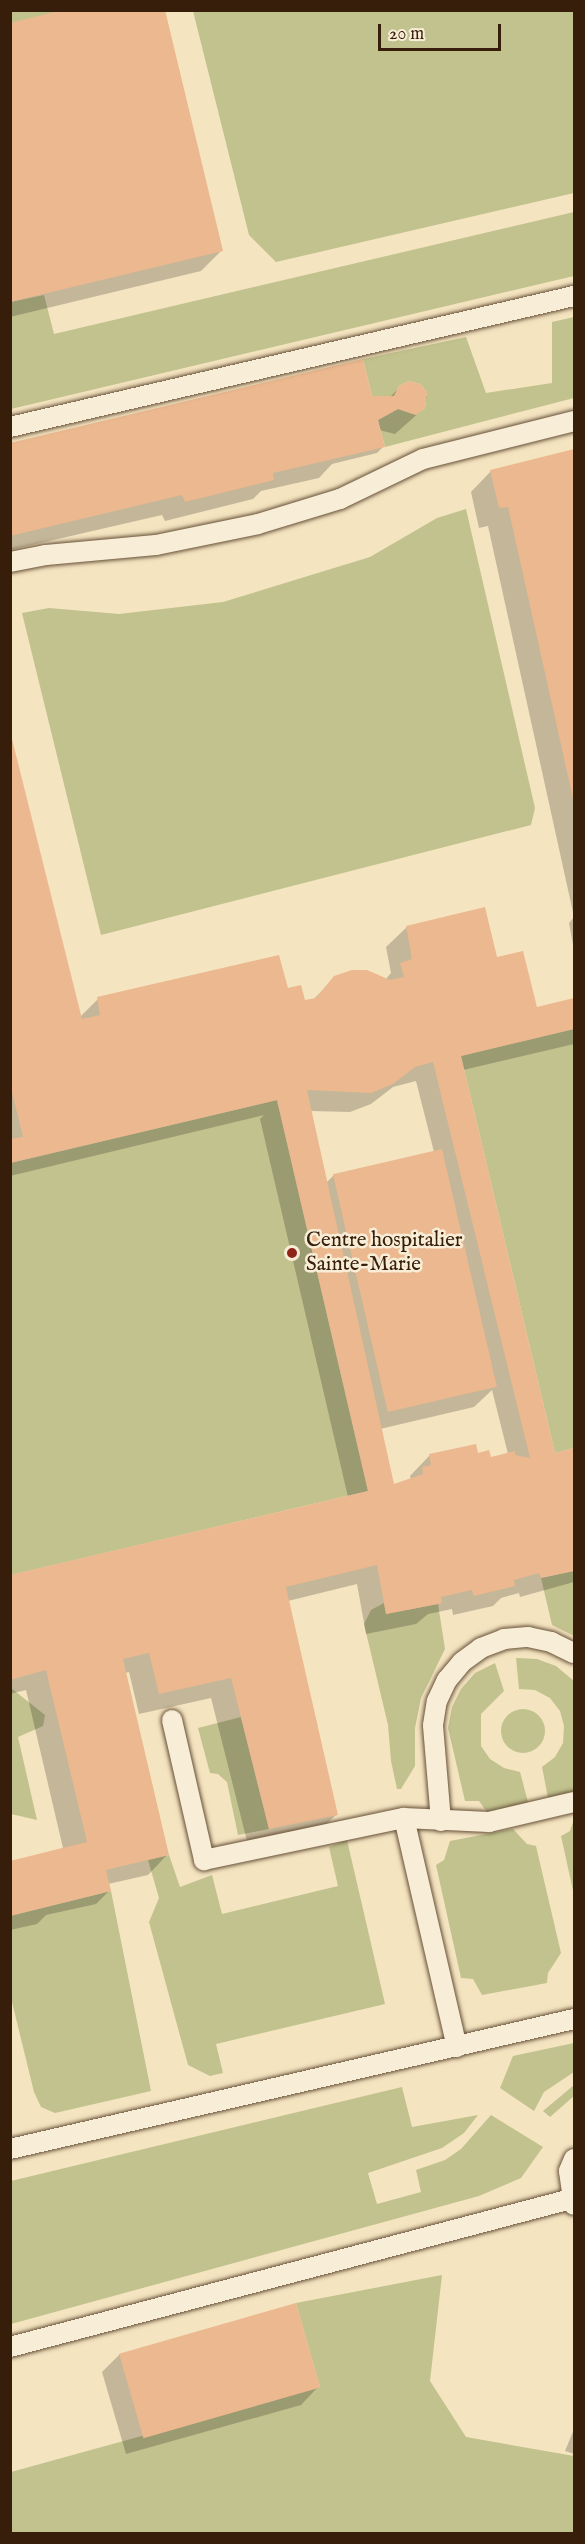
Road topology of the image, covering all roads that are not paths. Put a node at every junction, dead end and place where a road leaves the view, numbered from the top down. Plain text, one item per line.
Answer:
1 (574, 296) edge
2 (574, 420) edge
3 (10, 427) edge
4 (10, 562) edge
5 (574, 1653) edge
6 (172, 1720) dead end
7 (574, 1802) edge
8 (405, 1818) junction
9 (441, 1821) junction
10 (574, 2019) edge
11 (457, 2047) junction
12 (10, 2149) edge
13 (574, 2159) edge
14 (573, 2202) edge
15 (10, 2347) edge

1 - 3 lane
2 - 4 lane
5 - 9 lane
6 - 8 lane
7 - 9 lane
8 - 9 lane
8 - 11 lane
10 - 11 lane
11 - 12 lane
13 - 14 lane
14 - 15 lane

